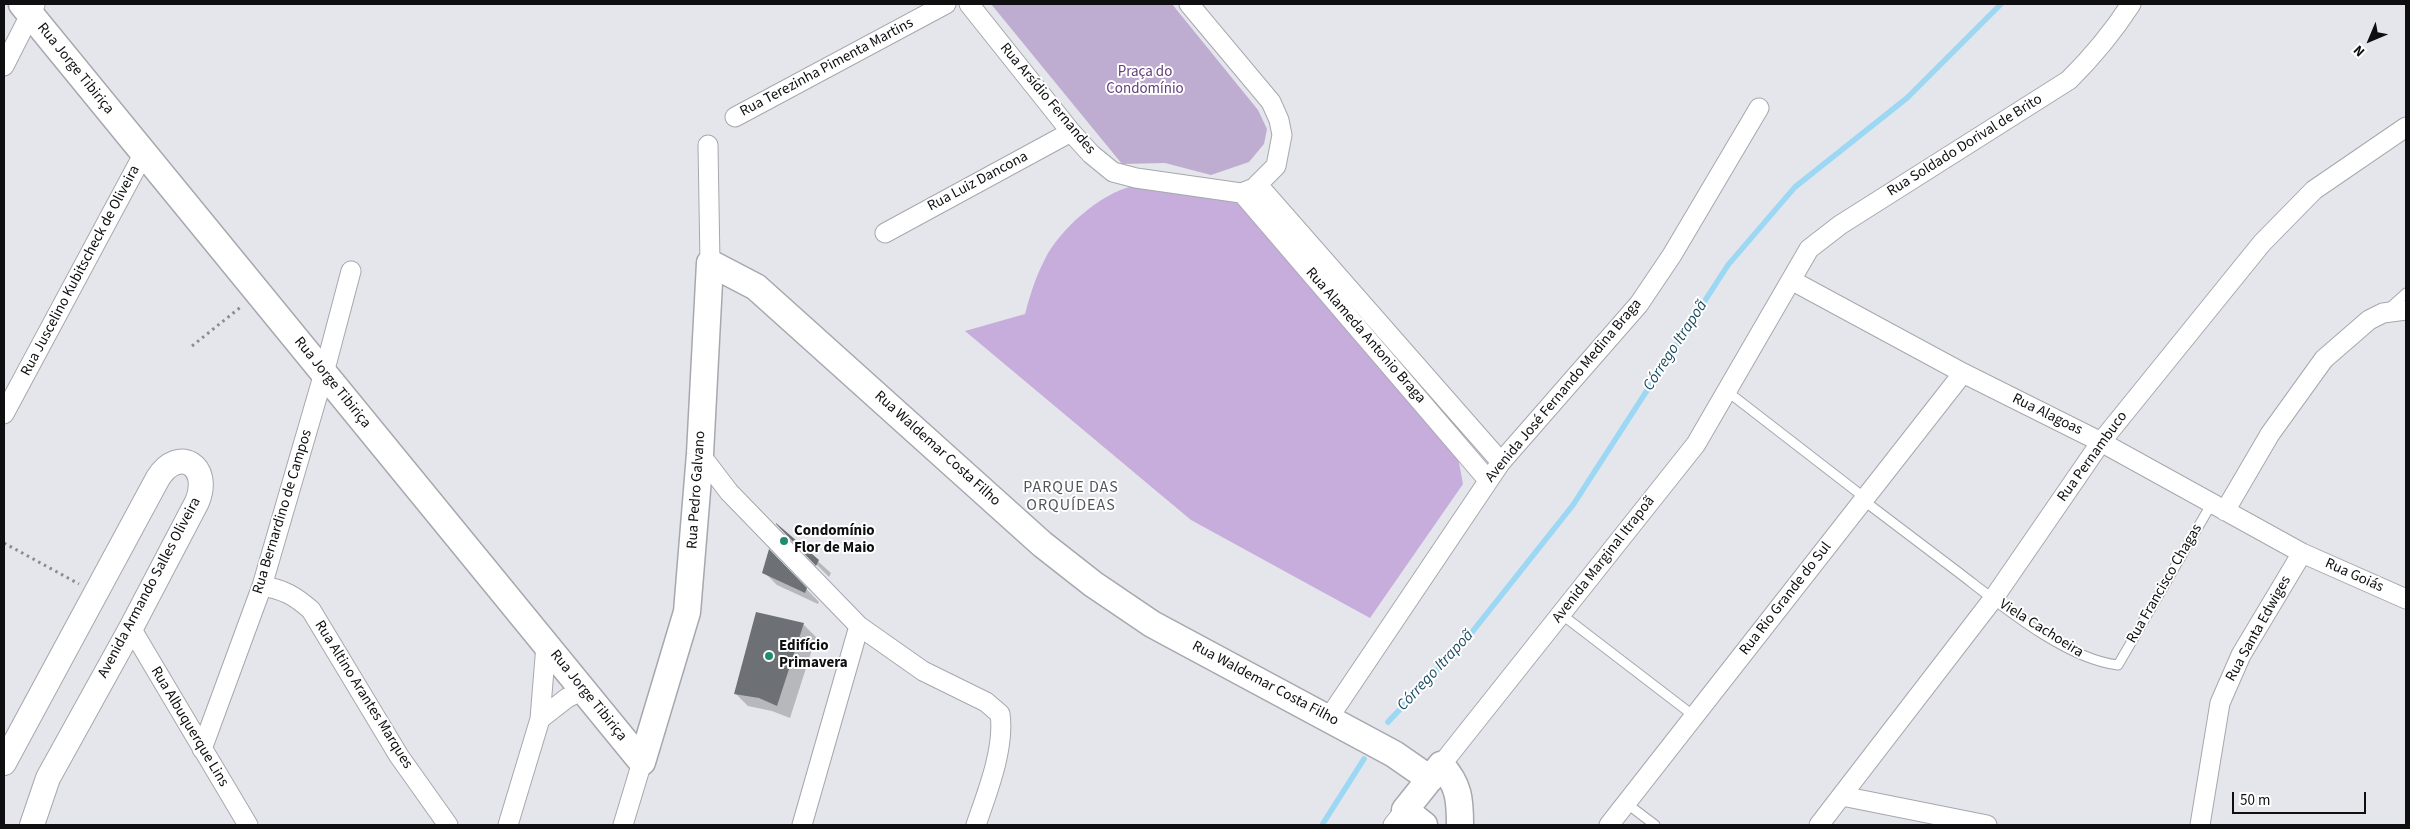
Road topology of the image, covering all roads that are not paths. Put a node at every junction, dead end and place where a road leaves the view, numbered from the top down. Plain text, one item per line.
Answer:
1 (946, 4) edge
2 (969, 4) edge
3 (1189, 4) edge
4 (2131, 4) edge
5 (29, 8) edge
6 (4, 66) edge
7 (1759, 108) dead end
8 (735, 118) dead end
9 (2406, 127) edge
10 (1072, 132) junction
11 (708, 145) dead end
12 (144, 153) junction
13 (1252, 188) junction
14 (885, 233) dead end
15 (710, 263) junction
16 (350, 272) dead end
17 (1791, 280) junction
18 (2406, 293) edge
19 (2406, 310) edge
20 (2383, 313) junction
21 (324, 373) junction
22 (1963, 373) junction
23 (1728, 392) junction
24 (4, 414) edge
25 (2101, 442) junction
26 (700, 454) junction
27 (1500, 462) junction
28 (1488, 480) junction
29 (730, 492) junction
30 (697, 493) junction
31 (1864, 499) junction
32 (2218, 507) junction
33 (2302, 553) junction
34 (262, 586) junction
35 (1993, 599) junction
36 (2406, 599) edge
37 (1561, 614) junction
38 (859, 626) junction
39 (131, 628) junction
40 (546, 645) junction
41 (2118, 665) joint
42 (583, 690) junction
43 (1694, 716) junction
44 (1328, 718) junction
45 (540, 719) junction
46 (202, 749) junction
47 (642, 762) junction
48 (4, 763) edge
49 (1436, 772) junction
50 (1842, 796) junction
51 (1626, 803) junction
52 (1407, 820) edge
53 (32, 825) edge
54 (248, 825) edge
55 (448, 825) edge
56 (508, 825) edge
57 (623, 825) edge
58 (802, 825) edge
59 (976, 825) edge
60 (1460, 825) edge
61 (1609, 825) edge
62 (1654, 825) edge
63 (1819, 825) edge
64 (1987, 825) edge
65 (2200, 825) edge

1 - 8 street, Rua Terezinha Pimenta Martins
2 - 10 street, Rua Arsídio Fernandes
3 - 13 street
4 - 17 street, Rua Soldado Dorival de Brito
5 - 6 street
5 - 12 main road, Rua Jorge Tibiriça
7 - 27 street, Avenida José Fernando Medina Braga
9 - 25 street, Rua Pernambuco
10 - 13 street, Rua Arsídio Fernandes
10 - 14 street, Rua Luiz Dancona
11 - 15 street, Rua Pedro Galvano
12 - 21 main road, Rua Jorge Tibiriça
12 - 24 street, Rua Juscelino Kubitscheck de Oliveira
13 - 27 street, Rua Alameda Antonio Braga
13 - 28 street, Rua Alameda Antonio Braga
15 - 26 main road, Rua Pedro Galvano
15 - 44 main road, Rua Waldemar Costa Filho
16 - 21 street, Rua Bernardino de Campos
17 - 22 street, Rua Alagoas
17 - 23 street, Avenida Marginal Itrapoã
18 - 20 lane
19 - 20 street
20 - 32 street
21 - 34 street, Rua Bernardino de Campos
21 - 40 main road, Rua Jorge Tibiriça
22 - 25 street, Rua Alagoas
22 - 31 street, Rua Rio Grande do Sul
23 - 31 lane, Viela Cachoeira
23 - 37 street, Avenida Marginal Itrapoã
25 - 32 street, Rua Alagoas
25 - 35 street, Rua Pernambuco
26 - 29 street
26 - 30 main road, Rua Pedro Galvano
27 - 28 street, Avenida José Fernando Medina Braga
28 - 44 street, Avenida José Fernando Medina Braga
29 - 30 street
29 - 38 street
30 - 47 main road, Rua Pedro Galvano
31 - 35 lane, Viela Cachoeira
31 - 43 street, Rua Rio Grande do Sul
32 - 33 street, Rua Alagoas
32 - 41 lane, Rua Francisco Chagas
33 - 36 street, Rua Goiás
33 - 65 street, Rua Santa Edwiges
34 - 46 street, Rua Bernardino de Campos
34 - 55 street, Rua Altino Arantes Marques
35 - 41 lane, Viela Cachoeira
35 - 50 street, Rua Pernambuco
37 - 43 lane
37 - 49 street, Avenida Marginal Itrapoã
38 - 58 street
38 - 59 street
39 - 46 street, Rua Albuquerque Lins
39 - 48 street, Avenida Armando Salles Oliveira
39 - 53 street, Avenida Armando Salles Oliveira
40 - 42 main road, Rua Jorge Tibiriça
40 - 45 street
42 - 45 street
42 - 47 main road, Rua Jorge Tibiriça
43 - 51 street, Rua Rio Grande do Sul
44 - 49 main road, Rua Waldemar Costa Filho
45 - 56 street
46 - 54 street, Rua Albuquerque Lins
47 - 57 street, Rua Pedro Galvano
49 - 52 main road, Avenida Marginal Itrapoã
49 - 60 main road
50 - 63 street, Rua Pernambuco
50 - 64 street
51 - 61 street, Rua Rio Grande do Sul
51 - 62 lane

